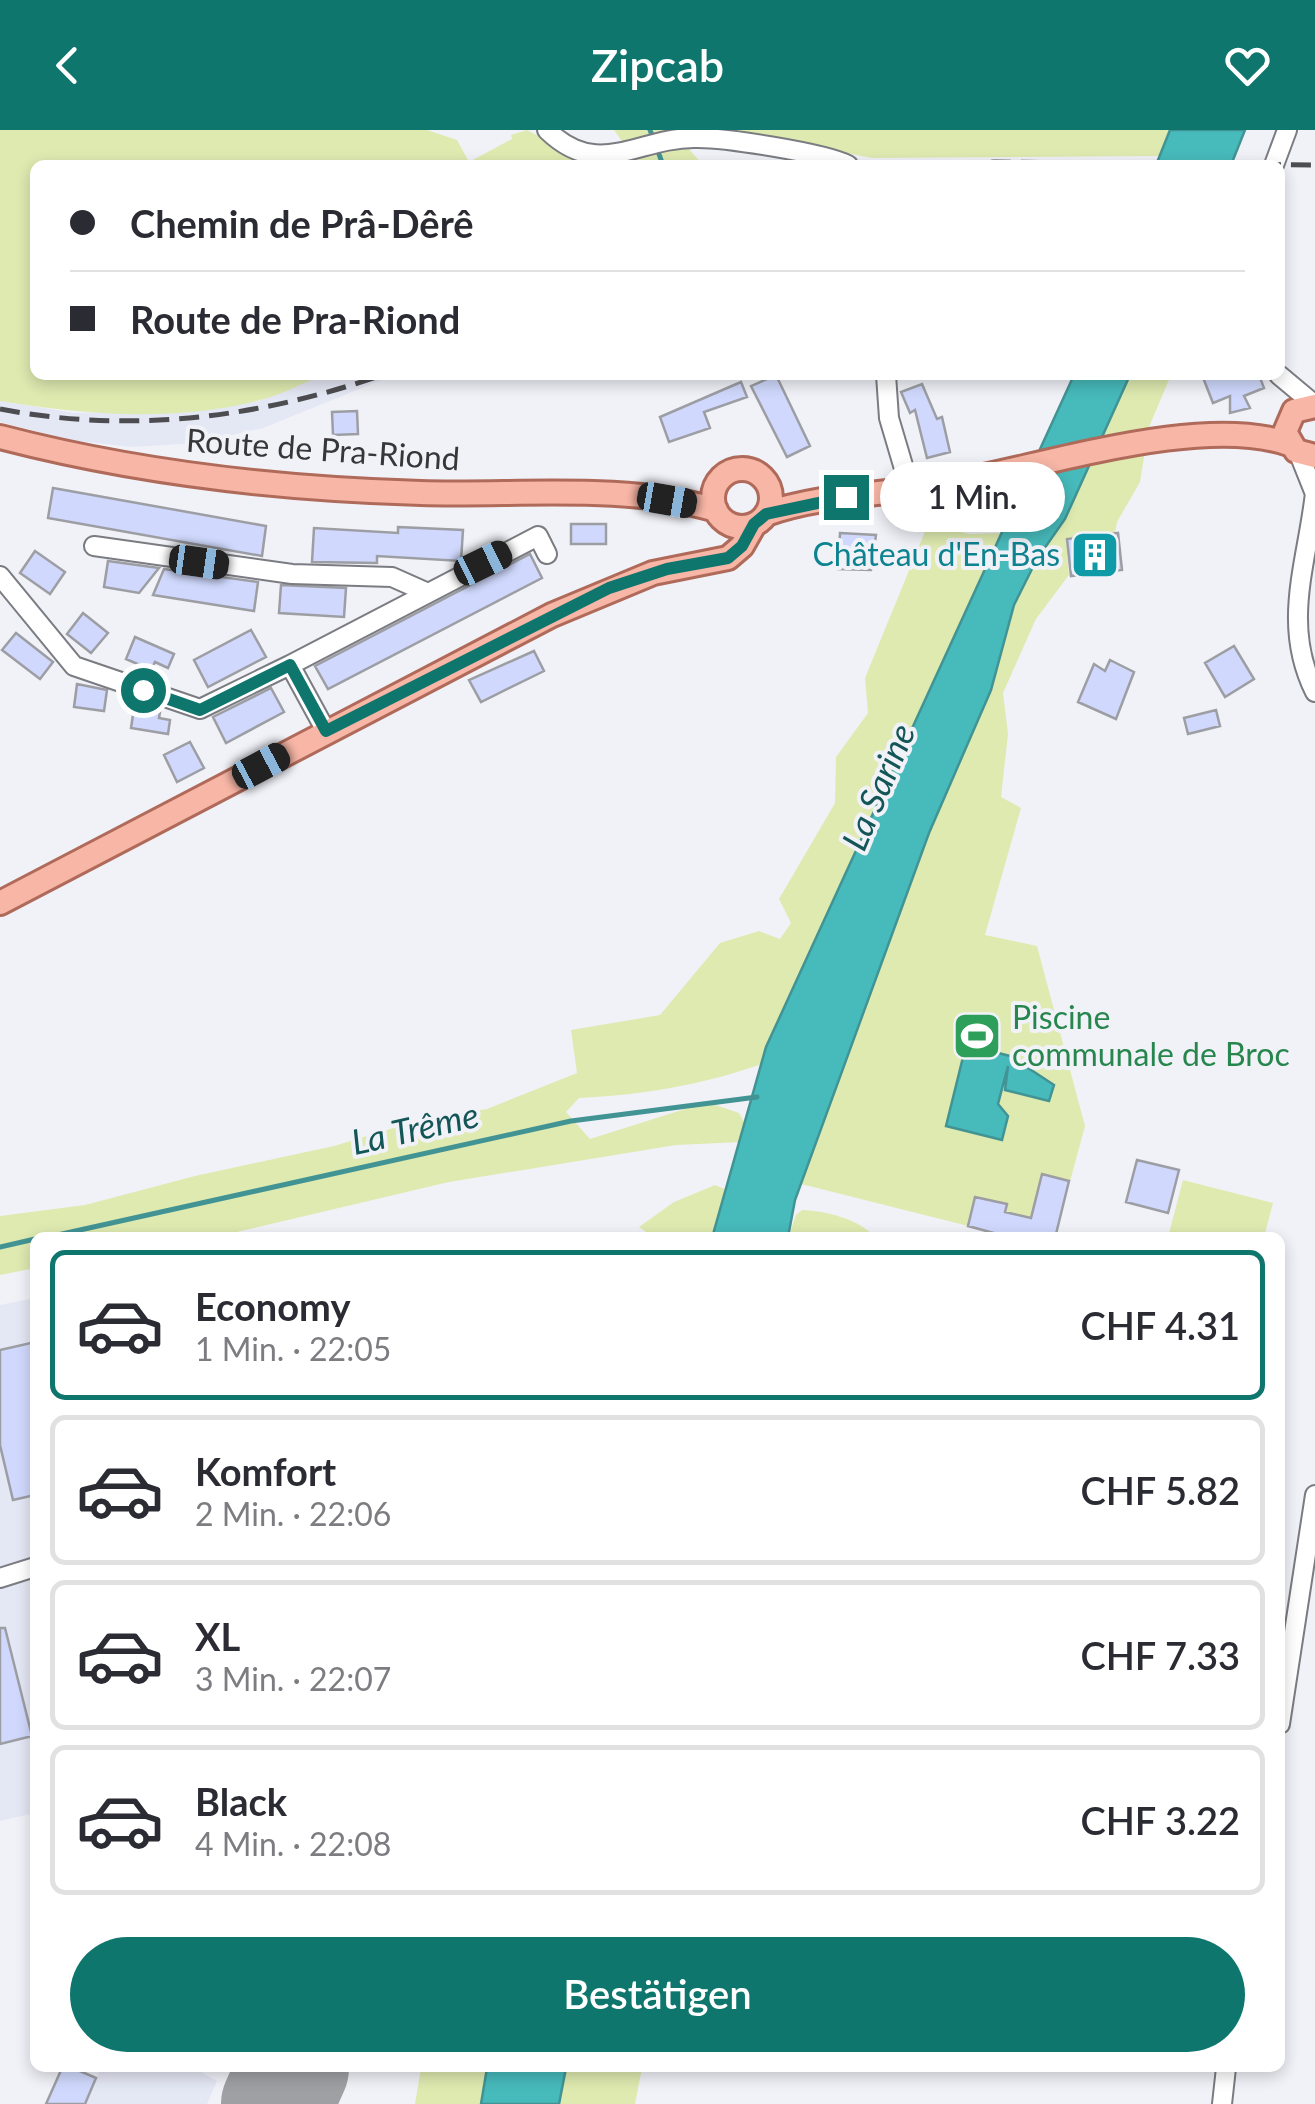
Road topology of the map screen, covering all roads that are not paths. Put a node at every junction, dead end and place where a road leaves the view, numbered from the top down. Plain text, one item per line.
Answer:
1 (547, 130) edge
2 (1286, 130) edge
3 (836, 160) edge
4 (1276, 160) edge
5 (886, 380) edge
6 (1285, 380) edge
7 (1304, 409) edge
8 (1236, 432) junction
9 (0, 437) edge
10 (1301, 451) edge
11 (720, 481) junction
12 (768, 486) junction
13 (910, 489) junction
14 (1315, 493) edge
15 (646, 496) junction
16 (832, 498) junction
17 (719, 514) junction
18 (760, 519) junction
19 (94, 546) dead end
20 (547, 554) dead end
21 (1310, 562) edge
22 (689, 564) junction
23 (0, 576) edge
24 (428, 593) junction
25 (290, 665) junction
26 (1315, 692) edge
27 (326, 731) junction
28 (0, 903) edge
29 (1315, 1495) edge
30 (30, 1569) edge
31 (0, 1578) edge
32 (1285, 1691) edge
33 (1226, 2072) edge
34 (1222, 2104) edge

1 - 3 street
2 - 4 street
5 - 13 street
6 - 7 street
7 - 8 main road
7 - 10 main road
8 - 10 main road
8 - 13 main road, Route de Pra-Riond
9 - 15 main road, Route de Pra-Riond
10 - 14 street
11 - 12 main road, Route de Pra-Riond
11 - 15 main road, Route de Pra-Riond
11 - 17 main road
12 - 16 main road, Route de Pra-Riond
12 - 18 main road
13 - 16 main road, Route de Pra-Riond
14 - 21 street
15 - 17 main road, Route de Pra-Riond
16 - 18 main road, Route de Pra-Riond
17 - 18 main road, Route de Pra-Riond
17 - 22 main road
18 - 22 main road
19 - 24 street
20 - 24 street
21 - 26 street
22 - 27 main road
23 - 25 street
24 - 25 street
25 - 27 street
27 - 28 main road
29 - 32 street
30 - 31 street
33 - 34 street

